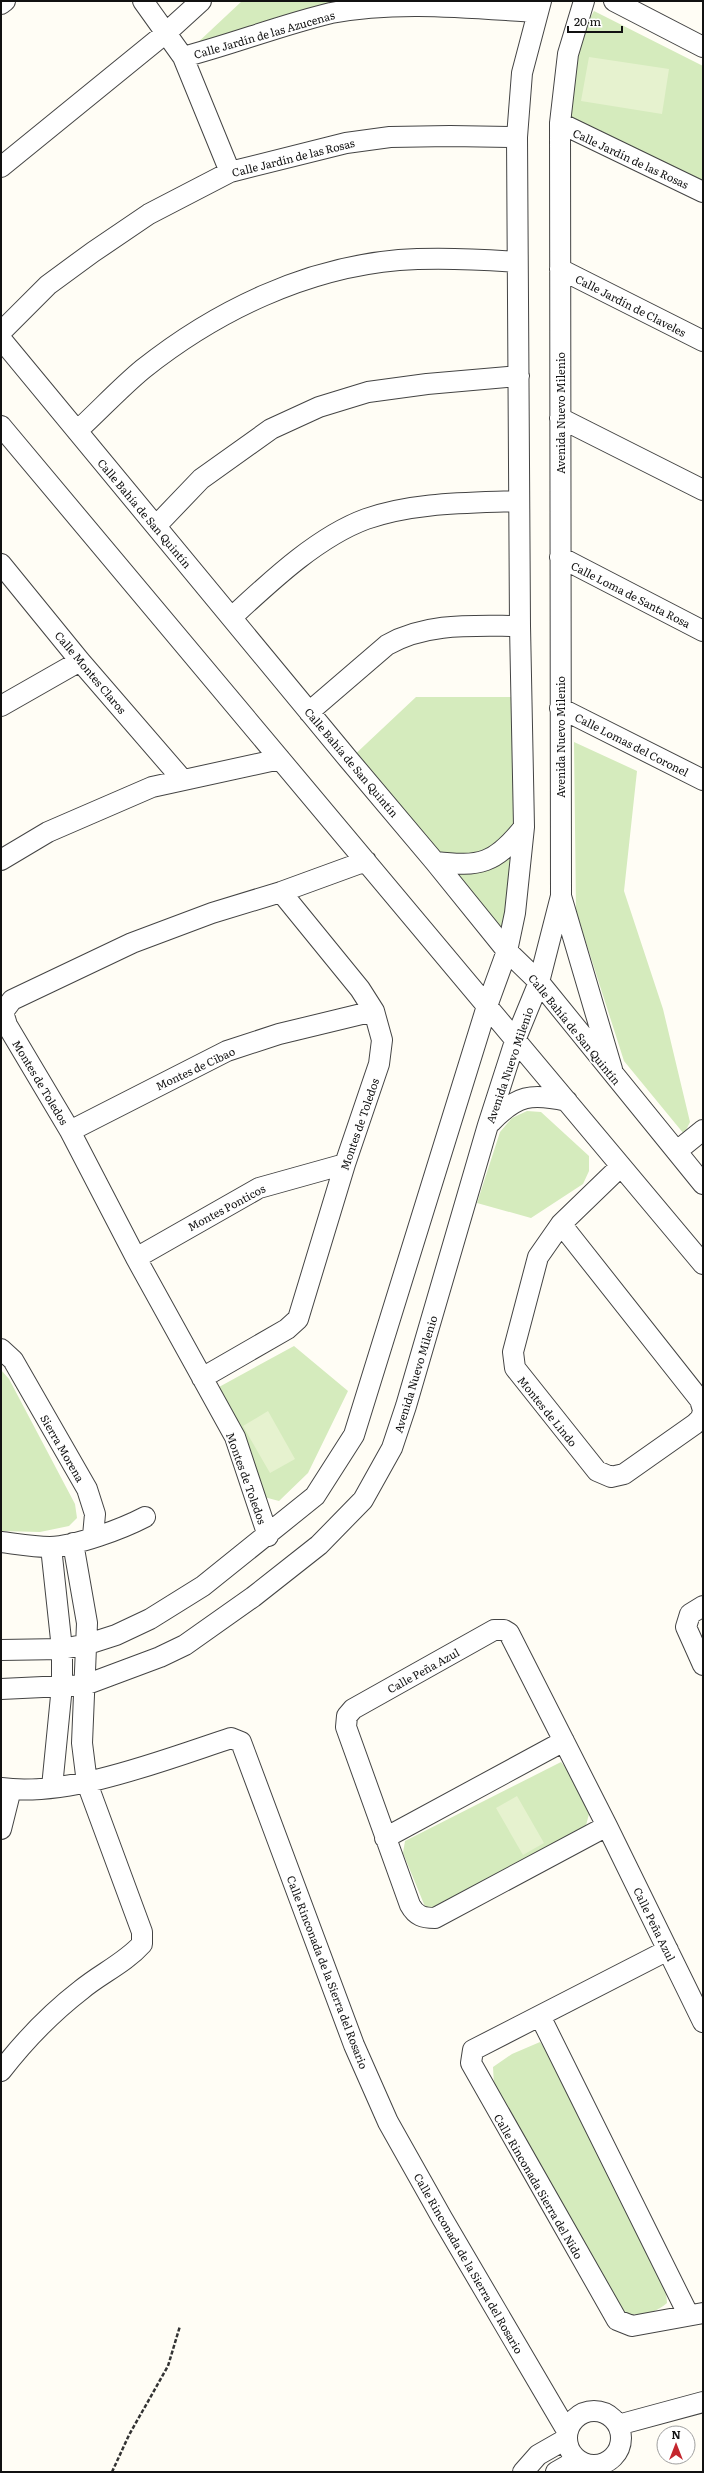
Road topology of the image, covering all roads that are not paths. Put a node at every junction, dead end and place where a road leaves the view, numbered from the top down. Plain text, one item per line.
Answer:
1 (5, 1) edge
2 (143, 1) edge
3 (201, 1) edge
4 (584, 1) edge
5 (614, 1) edge
6 (1, 4) edge
7 (539, 6) edge
8 (167, 32) junction
9 (703, 47) edge
10 (183, 57) junction
11 (560, 123) junction
12 (517, 138) junction
13 (1, 167) edge
14 (230, 172) junction
15 (703, 192) edge
16 (516, 262) junction
17 (560, 268) junction
18 (1, 332) edge
19 (1, 339) edge
20 (703, 341) edge
21 (519, 376) junction
22 (560, 418) junction
23 (1, 426) edge
24 (77, 431) junction
25 (703, 490) edge
26 (519, 501) junction
27 (156, 526) junction
28 (560, 558) junction
29 (1, 564) edge
30 (232, 617) junction
31 (520, 626) junction
32 (703, 631) edge
33 (80, 661) junction
34 (1, 706) edge
35 (560, 708) junction
36 (309, 712) junction
37 (280, 759) junction
38 (182, 779) junction
39 (703, 780) edge
40 (524, 827) junction
41 (1, 860) edge
42 (366, 861) junction
43 (436, 862) junction
44 (281, 892) junction
45 (561, 896) junction
46 (507, 951) junction
47 (539, 982) junction
48 (487, 1006) junction
49 (374, 1011) junction
50 (516, 1038) junction
51 (615, 1078) junction
52 (567, 1101) junction
53 (488, 1125) junction
54 (703, 1130) edge
55 (70, 1131) junction
56 (677, 1151) junction
57 (345, 1164) junction
58 (622, 1166) junction
59 (703, 1184) edge
60 (561, 1224) junction
61 (136, 1258) junction
62 (703, 1264) edge
63 (1, 1349) edge
64 (202, 1378) junction
65 (703, 1410) edge
66 (145, 1517) dead end
67 (93, 1536) junction
68 (268, 1536) junction
69 (1, 1542) edge
70 (73, 1543) junction
71 (50, 1547) junction
72 (703, 1606) edge
73 (88, 1644) junction
74 (62, 1649) junction
75 (1, 1650) edge
76 (703, 1665) edge
77 (85, 1685) junction
78 (62, 1686) junction
79 (1, 1689) edge
80 (564, 1741) junction
81 (87, 1783) junction
82 (52, 1787) junction
83 (6, 1788) edge
84 (607, 1826) junction
85 (1, 1829) edge
86 (385, 1838) junction
87 (668, 1950) junction
88 (540, 2016) junction
89 (703, 2022) edge
90 (1, 2071) edge
91 (696, 2314) edge
92 (703, 2402) edge
93 (618, 2425) junction
94 (566, 2435) junction
95 (577, 2460) junction
96 (523, 2472) edge
97 (556, 2472) edge

1 - 6 street
2 - 8 street
3 - 8 street
4 - 11 street, Avenida Nuevo Milenio
5 - 9 street
7 - 10 street, Calle Jardín de las Azucenas
7 - 12 street
8 - 10 street
8 - 13 street
10 - 14 street
11 - 15 street, Calle Jardín de las Rosas
11 - 17 street, Avenida Nuevo Milenio
12 - 14 street, Calle Jardín de las Rosas
12 - 16 street
14 - 18 street, Calle Jardín de las Rosas
16 - 21 street
16 - 24 street
17 - 20 street, Calle Jardín de Claveles
17 - 22 street, Avenida Nuevo Milenio
19 - 24 street, Calle Bahía de San Quintín
21 - 26 street
21 - 27 street
22 - 25 street
22 - 28 street, Avenida Nuevo Milenio
23 - 37 street
24 - 27 street, Calle Bahía de San Quintín
26 - 30 street
26 - 31 street
27 - 30 street, Calle Bahía de San Quintín
28 - 32 street, Calle Loma de Santa Rosa
28 - 35 street, Avenida Nuevo Milenio
29 - 33 street, Calle Montes Claros
30 - 36 street, Calle Bahía de San Quintín
31 - 36 street
31 - 40 street
33 - 34 street
33 - 38 street, Calle Montes Claros
35 - 39 street, Calle Lomas del Coronel
35 - 45 street, Avenida Nuevo Milenio
36 - 43 street, Calle Bahía de San Quintín
37 - 38 street
37 - 42 street
38 - 41 street
40 - 43 street
40 - 46 street
42 - 44 street, Montes de Toledos
42 - 48 street
43 - 46 street, Calle Bahía de San Quintín
44 - 49 street, Montes de Toledos
44 - 55 street, Montes de Toledos
45 - 47 street, Avenida Nuevo Milenio
45 - 51 street
46 - 47 street, Calle Bahía de San Quintín
46 - 48 street
47 - 50 street, Avenida Nuevo Milenio
47 - 51 street, Calle Bahía de San Quintín
48 - 50 street
48 - 68 street
49 - 55 street, Montes de Cibao
49 - 57 street, Montes de Toledos
50 - 52 street
50 - 53 street, Avenida Nuevo Milenio
51 - 56 street, Calle Bahía de San Quintín
52 - 53 street
52 - 58 street
53 - 77 street, Avenida Nuevo Milenio
54 - 56 street
55 - 61 street, Montes de Toledos
56 - 59 street, Calle Bahía de San Quintín
57 - 61 street, Montes Ponticos
57 - 64 street, Montes de Toledos
58 - 60 street, Montes de Lindo
58 - 62 street
60 - 65 street, Montes de Lindo
60 - 65 street, Montes de Lindo
61 - 64 street, Montes de Toledos
63 - 67 street, Sierra Morena
64 - 68 street, Montes de Toledos
66 - 67 street
67 - 70 street
68 - 73 street
69 - 71 street
70 - 71 street
70 - 73 street
71 - 74 street
72 - 76 street
73 - 74 street
73 - 77 street
74 - 75 street
74 - 78 street
77 - 78 street, Avenida Nuevo Milenio
77 - 81 street
78 - 79 street, Avenida Nuevo Milenio
78 - 82 street
80 - 84 street, Calle Peña Azul
80 - 86 street
80 - 86 street, Calle Peña Azul
81 - 82 street, Calle Rinconada de la Sierra del Rosario
81 - 90 street
81 - 94 street, Calle Rinconada de la Sierra del Rosario
82 - 83 street, Calle Rinconada de la Sierra del Rosario
83 - 85 street
84 - 86 street, Calle Peña Azul
84 - 87 street, Calle Peña Azul
87 - 88 street, Calle Rinconada Sierra del Nido
87 - 89 street, Calle Peña Azul
88 - 91 street, Calle Rinconada Sierra del Nido
88 - 91 street, Calle Rinconada Sierra del Nido
92 - 93 street
93 - 94 street
93 - 95 street
94 - 95 street
94 - 96 street
95 - 97 street

